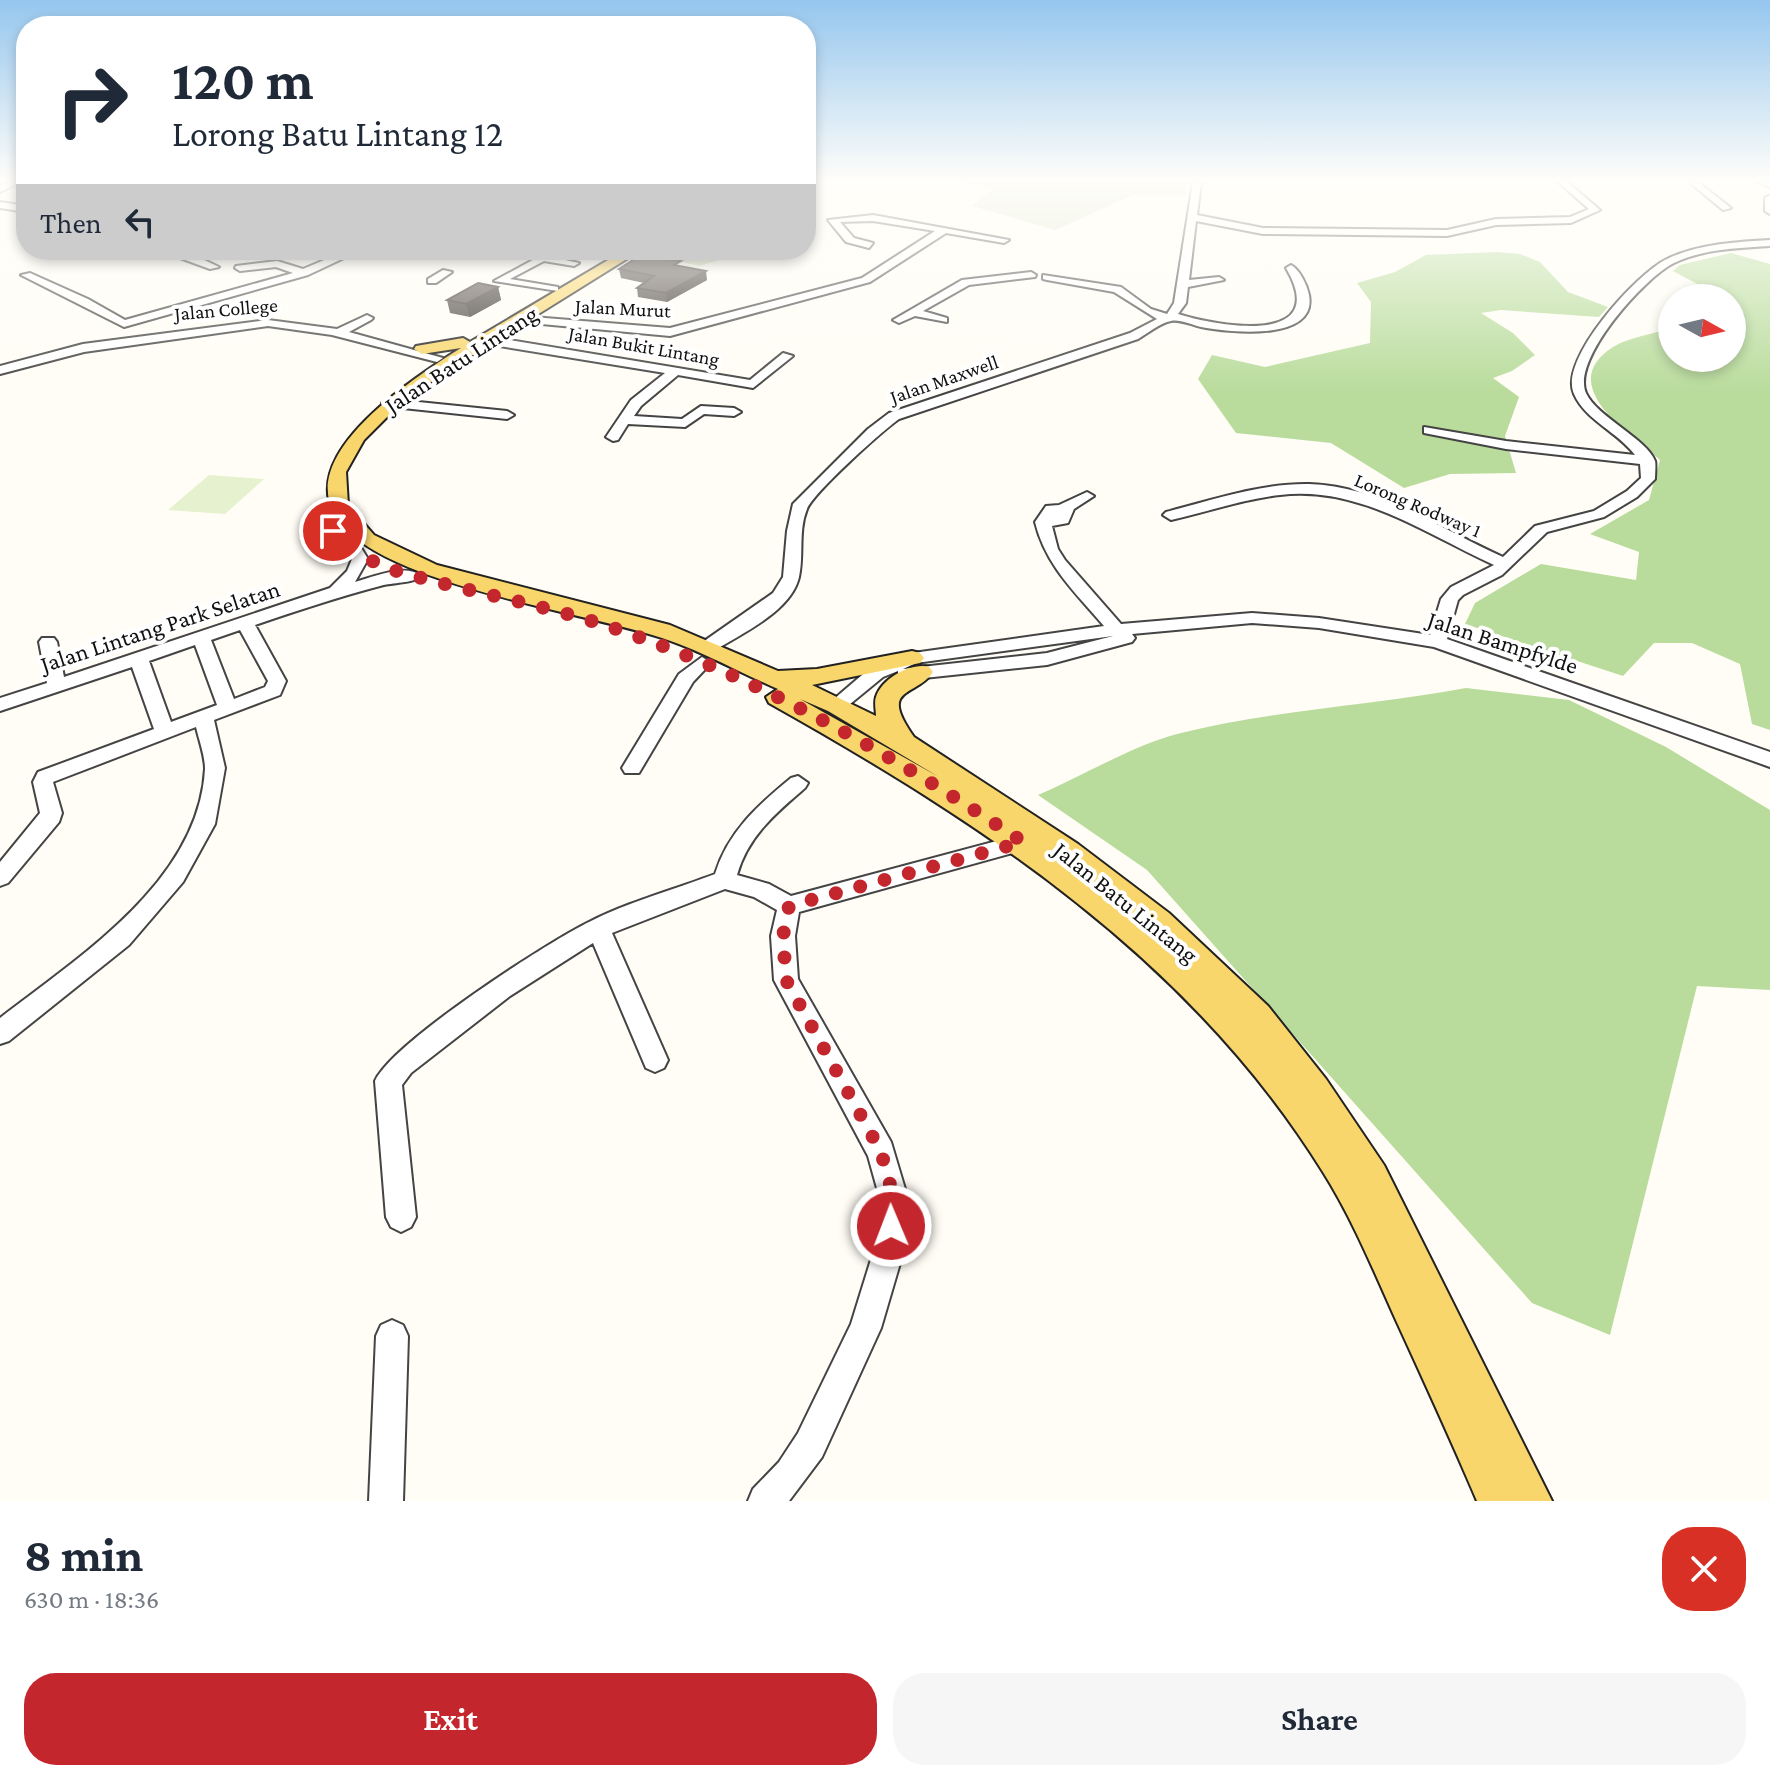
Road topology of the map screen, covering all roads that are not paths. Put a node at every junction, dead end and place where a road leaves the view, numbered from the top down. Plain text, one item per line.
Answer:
1 (910, 252) edge
2 (1186, 252) edge
3 (1711, 252) edge
4 (198, 260) edge
5 (333, 260) edge
6 (538, 260) edge
7 (555, 260) edge
8 (604, 260) edge
9 (617, 260) edge
10 (574, 263) dead end
11 (214, 267) dead end
12 (240, 268) dead end
13 (1291, 268) dead end
14 (447, 272) dead end
15 (304, 273) junction
16 (26, 275) dead end
17 (1219, 280) dead end
18 (432, 281) dead end
19 (1182, 284) junction
20 (554, 289) junction
21 (913, 312) junction
22 (367, 318) dead end
23 (1168, 318) junction
24 (520, 319) junction
25 (899, 320) dead end
26 (943, 320) dead end
27 (124, 324) junction
28 (343, 334) junction
29 (125, 341) junction
30 (474, 343) junction
31 (787, 356) dead end
32 (435, 359) junction
33 (0, 367) edge
34 (674, 372) junction
35 (389, 403) junction
36 (734, 412) dead end
37 (507, 415) dead end
38 (625, 420) junction
39 (1429, 430) dead end
40 (613, 437) dead end
41 (1648, 461) junction
42 (1087, 496) dead end
43 (1171, 515) dead end
44 (354, 549) junction
45 (1506, 564) junction
46 (413, 576) junction
47 (336, 592) junction
48 (246, 625) junction
49 (1164, 626) junction
50 (1116, 629) junction
51 (202, 639) junction
52 (1036, 641) junction
53 (48, 642) dead end
54 (1437, 642) junction
55 (704, 656) junction
56 (1047, 659) junction
57 (139, 660) junction
58 (917, 665) junction
59 (765, 682) junction
60 (57, 686) junction
61 (0, 705) edge
62 (228, 709) junction
63 (838, 710) junction
64 (204, 719) junction
65 (165, 732) junction
66 (891, 746) junction
67 (1770, 760) edge
68 (632, 768) dead end
69 (798, 783) dead end
70 (1023, 842) junction
71 (0, 877) edge
72 (724, 880) junction
73 (789, 906) junction
74 (598, 928) junction
75 (0, 1033) edge
76 (655, 1060) dead end
77 (401, 1217) dead end
78 (392, 1336) dead end
79 (386, 1501) edge
80 (765, 1501) edge
81 (1500, 1501) edge
82 (1529, 1501) edge

1 - 24 street, Jalan Murut
2 - 19 street
3 - 41 street
4 - 11 street
5 - 15 street
6 - 20 street
7 - 10 street
8 - 20 main road, Jalan Batu Lintang
9 - 24 main road, Jalan Batu Lintang
12 - 15 street
13 - 23 street
14 - 18 street
15 - 27 street
16 - 27 street
17 - 19 street
19 - 23 street
20 - 30 main road, Jalan Batu Lintang
21 - 23 street
21 - 25 street
21 - 26 street
22 - 28 street
23 - 55 street, Jalan Maxwell
24 - 30 main road, Jalan Batu Lintang
27 - 29 street
28 - 29 street, Jalan College
28 - 32 street, Jalan College
29 - 33 street, Jalan College
30 - 32 main road, Jalan Batu Lintang
30 - 32 main road
30 - 32 main road
30 - 34 street, Jalan Bukit Lintang
31 - 34 street, Jalan Bukit Lintang
32 - 35 main road, Jalan Batu Lintang
32 - 44 main road, Jalan Batu Lintang
34 - 38 street
35 - 37 street
35 - 55 main road, Jalan Batu Lintang
36 - 38 street
38 - 40 street
39 - 41 street
41 - 45 street
42 - 50 street
43 - 45 street, Lorong Rodway 1
44 - 46 main road, Jalan Batu Lintang
44 - 47 street
45 - 54 street
46 - 47 street, Jalan Lintang Park Selatan
46 - 55 main road, Jalan Batu Lintang
47 - 48 street, Jalan Lintang Park Selatan
48 - 51 street, Jalan Lintang Park Selatan
48 - 62 street
49 - 50 street, Jalan Bampfylde
49 - 54 street, Jalan Bampfylde
49 - 56 street, Jalan Bampfylde
50 - 52 street, Jalan Bampfylde
51 - 57 street, Jalan Lintang Park Selatan
51 - 62 street
52 - 56 street
52 - 58 street, Jalan Bampfylde
53 - 60 street
54 - 67 street, Jalan Bampfylde
55 - 59 main road, Jalan Batu Lintang
55 - 68 street, Jalan Maxwell
56 - 58 street, Jalan Bampfylde
57 - 60 street, Jalan Lintang Park Selatan
57 - 65 street
58 - 59 main road
58 - 63 street, Jalan Bampfylde
58 - 66 main road
59 - 63 main road, Jalan Batu Lintang
59 - 66 main road, Jalan Batu Lintang
60 - 61 street, Jalan Lintang Park Selatan
62 - 64 street
63 - 66 main road, Jalan Batu Lintang
64 - 65 street
64 - 75 street
65 - 71 street
66 - 70 main road, Jalan Batu Lintang
66 - 82 main road, Jalan Batu Lintang
69 - 72 street
70 - 73 street
70 - 81 main road, Jalan Batu Lintang
72 - 73 street
72 - 74 street
73 - 80 street
74 - 76 street
74 - 77 street
78 - 79 street

